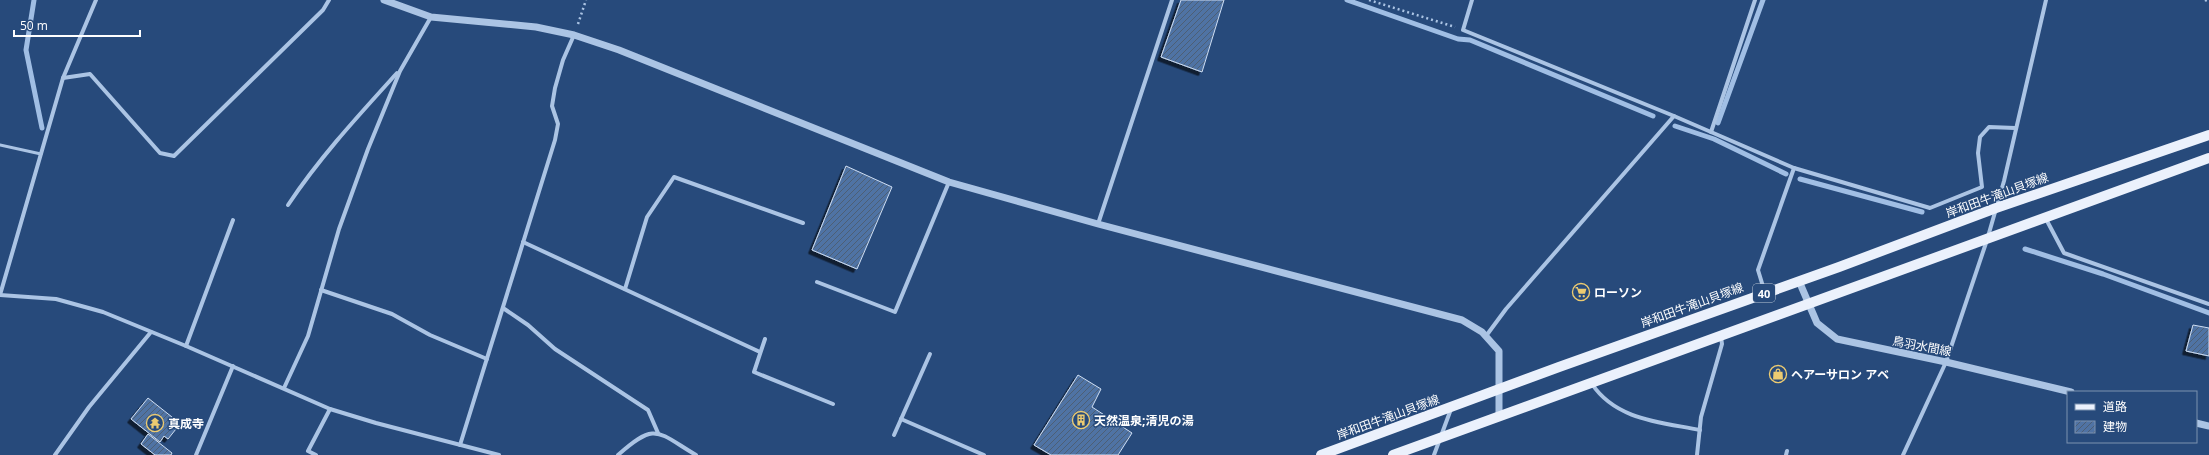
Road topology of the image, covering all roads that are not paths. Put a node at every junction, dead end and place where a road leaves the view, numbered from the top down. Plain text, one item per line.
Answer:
1 (96, 0) edge
2 (329, 0) edge
3 (384, 0) edge
4 (1172, 0) edge
5 (1472, 0) edge
6 (1755, 0) edge
7 (2046, 0) edge
8 (431, 17) junction
9 (574, 35) junction
10 (400, 71) junction
11 (63, 78) junction
12 (1674, 116) junction
13 (2015, 128) junction
14 (1711, 132) junction
15 (2209, 135) edge
16 (0, 145) edge
17 (41, 154) junction
18 (2209, 158) edge
19 (1794, 168) junction
20 (949, 182) junction
21 (288, 205) dead end
22 (1996, 208) junction
23 (2046, 218) junction
24 (232, 220) dead end
25 (803, 224) dead end
26 (1098, 224) junction
27 (1987, 240) junction
28 (523, 242) junction
29 (1799, 281) junction
30 (816, 282) dead end
31 (625, 289) junction
32 (321, 290) junction
33 (1765, 292) junction
34 (1809, 304) junction
35 (2209, 304) edge
36 (503, 308) junction
37 (151, 332) junction
38 (1721, 335) junction
39 (1486, 336) junction
40 (765, 339) dead end
41 (186, 346) junction
42 (760, 352) junction
43 (930, 354) dead end
44 (487, 359) junction
45 (1946, 362) junction
46 (232, 366) junction
47 (1591, 382) junction
48 (284, 388) junction
49 (1500, 389) junction
50 (2067, 391) edge
51 (832, 404) dead end
52 (1452, 407) junction
53 (330, 409) junction
54 (1499, 416) junction
55 (901, 419) junction
56 (2197, 422) edge
57 (2209, 426) edge
58 (1700, 430) junction
59 (658, 433) junction
60 (894, 435) dead end
61 (1440, 437) junction
62 (460, 444) junction
63 (308, 451) junction
64 (55, 455) edge
65 (196, 455) edge
66 (303, 455) edge
67 (316, 455) edge
68 (499, 455) edge
69 (618, 455) edge
70 (696, 455) edge
71 (984, 455) edge
72 (1321, 455) edge
73 (1393, 455) edge
74 (1434, 455) edge
75 (1697, 455) edge
76 (1903, 455) edge

1 - 11 street
2 - 11 street
3 - 8 street
4 - 26 street
5 - 12 street
6 - 14 street
7 - 13 street
8 - 9 street
8 - 10 street
9 - 20 street
9 - 28 street
10 - 21 street
10 - 32 street
11 - 17 street
12 - 14 street
12 - 39 street
13 - 19 street
13 - 22 street
14 - 19 street
15 - 22 main road, 岸和田牛滝山貝塚線 / 40
16 - 17 lane
17 - 37 street
18 - 23 main road, 40
19 - 33 street
20 - 26 street
20 - 30 street
22 - 27 street
22 - 29 main road, 岸和田牛滝山貝塚線 / 40
23 - 27 main road, 40
23 - 35 street
24 - 41 street
25 - 31 street
26 - 39 street
27 - 34 main road, 40
27 - 45 street
28 - 31 street
28 - 36 street
29 - 33 main road, 岸和田牛滝山貝塚線 / 40
29 - 34 street, 鳥羽水間線
31 - 42 street
32 - 44 street
32 - 48 street
33 - 49 main road, 岸和田牛滝山貝塚線 / 40
34 - 38 main road, 40
34 - 45 street, 鳥羽水間線
36 - 44 street
36 - 59 street
37 - 41 street
37 - 64 street
38 - 47 main road, 40
38 - 58 street
39 - 49 street
40 - 42 street
41 - 46 street
42 - 51 street
43 - 55 street
44 - 62 street
45 - 50 street, 鳥羽水間線
45 - 76 street
46 - 48 street
46 - 65 street
47 - 54 main road, 40
47 - 58 street
48 - 53 street
49 - 52 main road, 岸和田牛滝山貝塚線 / 40
49 - 54 street
52 - 61 street
52 - 72 main road, 岸和田牛滝山貝塚線 / 40
53 - 62 street
53 - 63 street
54 - 61 main road, 40
55 - 60 street
55 - 71 street
56 - 57 street
58 - 75 street
59 - 69 street
59 - 70 street
61 - 73 main road, 40
61 - 74 street
62 - 68 street
63 - 66 street
63 - 67 street

